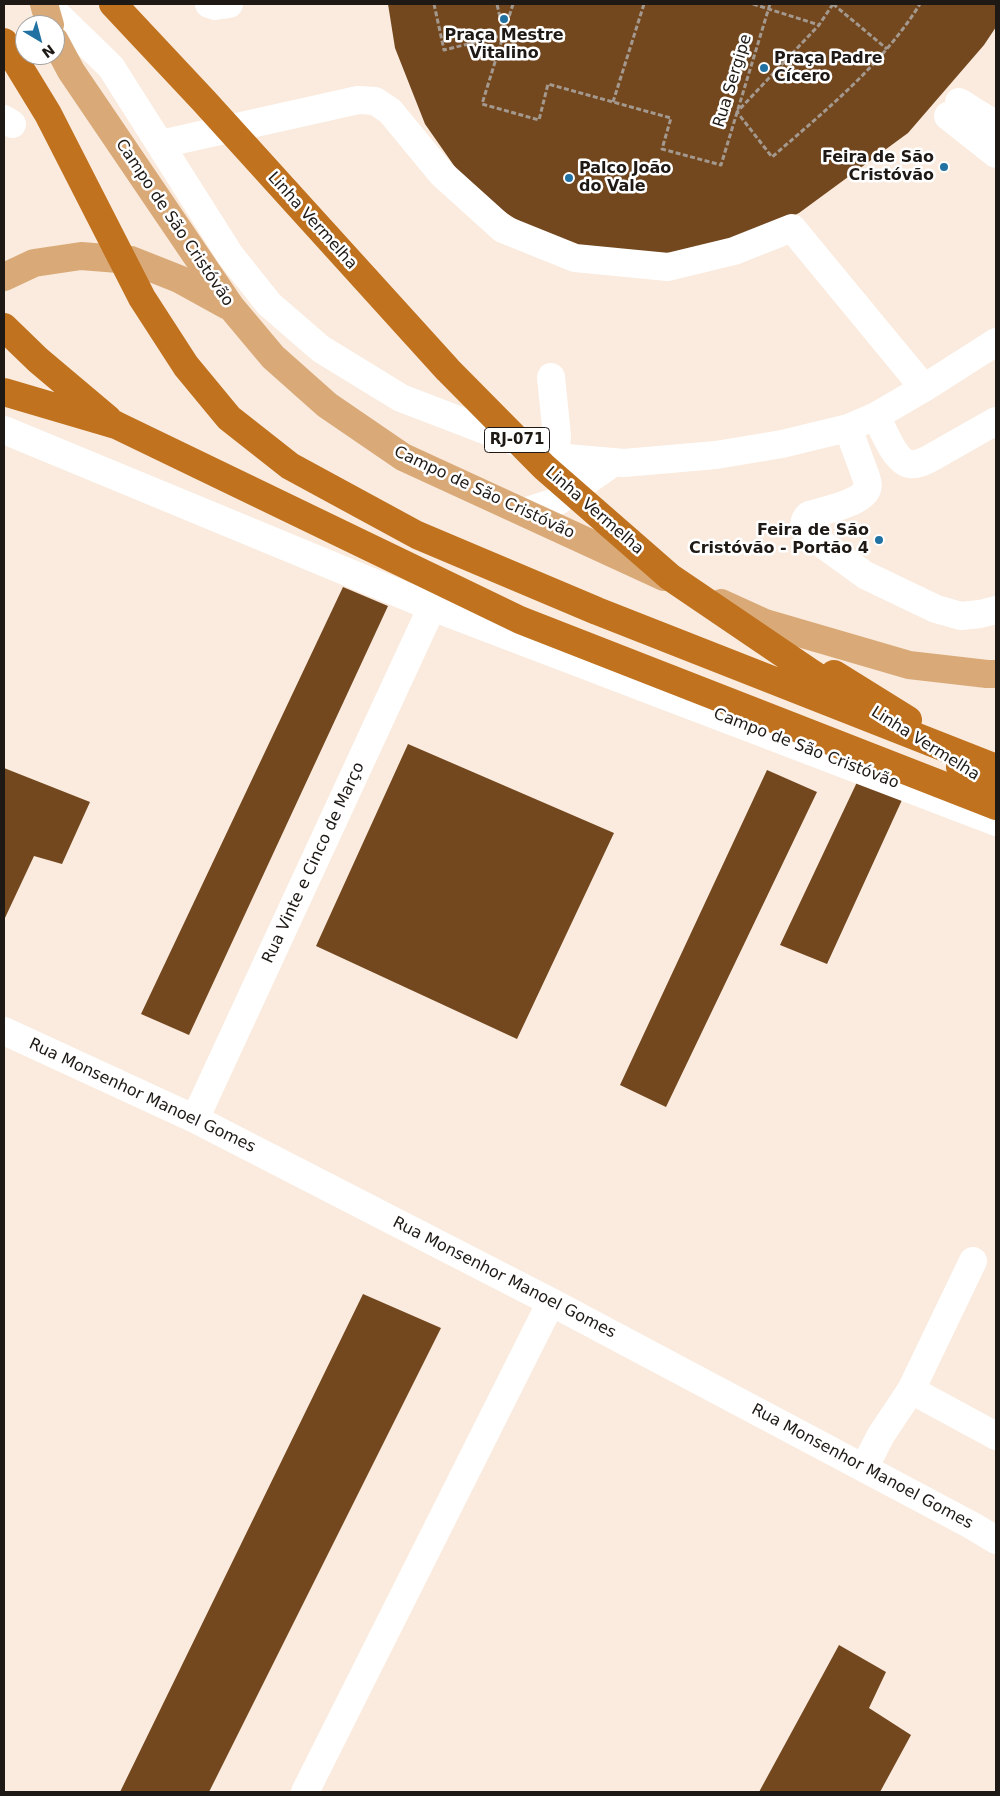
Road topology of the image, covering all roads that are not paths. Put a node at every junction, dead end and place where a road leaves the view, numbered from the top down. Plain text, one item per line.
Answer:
1 (45, 4) edge
2 (113, 4) edge
3 (126, 4) edge
4 (209, 4) edge
5 (229, 4) edge
6 (4, 42) edge
7 (65, 60) edge
8 (996, 125) edge
9 (160, 144) junction
10 (996, 154) edge
11 (4, 277) edge
12 (231, 308) junction
13 (4, 327) edge
14 (996, 342) edge
15 (551, 377) dead end
16 (924, 388) junction
17 (4, 392) edge
18 (876, 416) junction
19 (996, 421) edge
20 (116, 425) junction
21 (848, 428) junction
22 (4, 430) edge
23 (555, 457) junction
24 (614, 462) junction
25 (524, 512) junction
26 (432, 607) junction
27 (996, 610) edge
28 (996, 674) edge
29 (996, 768) edge
30 (996, 775) edge
31 (996, 789) edge
32 (996, 806) edge
33 (996, 822) edge
34 (4, 1031) edge
35 (195, 1119) junction
36 (972, 1261) dead end
37 (551, 1302) junction
38 (911, 1390) junction
39 (996, 1436) edge
40 (864, 1468) junction
41 (996, 1540) edge
42 (305, 1792) edge

1 - 9 street
2 - 31 highway, Linha Vermelha / RJ-071
3 - 30 highway, Linha Vermelha / RJ-071
4 - 5 street
6 - 29 highway
7 - 12 main road, Campo de São Cristóvão
8 - 10 street
9 - 16 street
9 - 23 street
11 - 12 main road
12 - 25 main road, Campo de São Cristóvão
13 - 20 highway
14 - 16 street
15 - 23 street
16 - 18 street
17 - 20 highway
18 - 19 street
18 - 21 street
20 - 32 highway
21 - 24 street
21 - 27 street
22 - 26 street, Campo de São Cristóvão
23 - 24 street
24 - 25 street
25 - 28 main road, Campo de São Cristóvão
26 - 33 street, Campo de São Cristóvão
26 - 35 street, Rua Vinte e Cinco de Março
34 - 35 street, Rua Monsenhor Manoel Gomes
35 - 37 street, Rua Monsenhor Manoel Gomes
36 - 38 street
37 - 40 street, Rua Monsenhor Manoel Gomes
37 - 42 street
38 - 39 street
38 - 40 street
40 - 41 street, Rua Monsenhor Manoel Gomes

